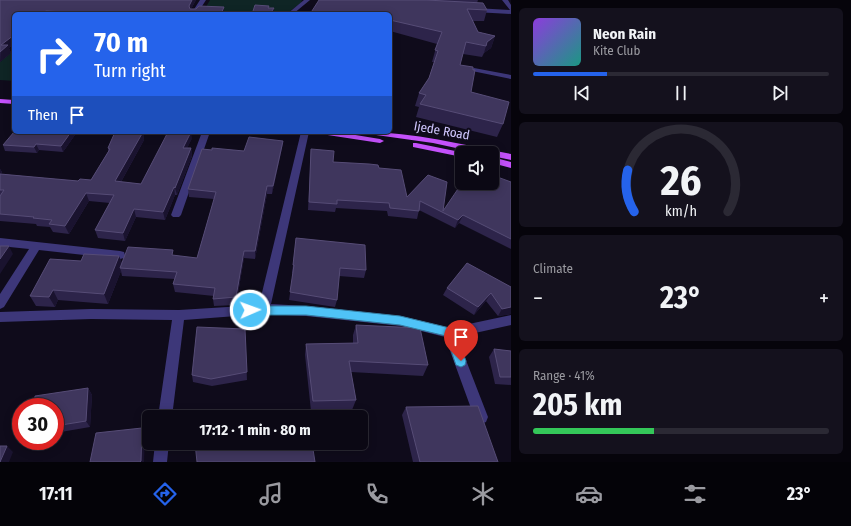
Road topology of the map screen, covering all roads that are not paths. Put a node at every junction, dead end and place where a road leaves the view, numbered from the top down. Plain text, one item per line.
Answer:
1 (202, 0) edge
2 (307, 0) edge
3 (505, 0) edge
4 (466, 9) edge
5 (511, 10) edge
6 (195, 12) edge
7 (292, 12) edge
8 (474, 70) edge
9 (511, 77) edge
10 (0, 95) edge
11 (12, 96) edge
12 (0, 100) edge
13 (12, 102) edge
14 (205, 134) edge
15 (304, 134) edge
16 (335, 134) edge
17 (383, 134) edge
18 (455, 153) edge
19 (511, 157) edge
20 (499, 162) edge
21 (511, 165) edge
22 (176, 215) dead end
23 (0, 242) edge
24 (36, 246) junction
25 (120, 255) edge
26 (0, 304) edge
27 (264, 309) junction
28 (179, 316) junction
29 (0, 317) edge
30 (511, 320) edge
31 (450, 333) junction
32 (166, 410) edge
33 (485, 426) edge
34 (161, 450) edge
35 (160, 462) edge

1 - 6 street
2 - 7 street
3 - 5 street
4 - 5 street
8 - 9 street
10 - 11 main road
12 - 13 main road
14 - 22 street
15 - 27 street
16 - 18 main road, Ijede Road
17 - 19 main road, Ijede Road
20 - 21 main road
23 - 24 street
24 - 25 street
24 - 26 street
27 - 28 street
27 - 31 street
28 - 29 street
28 - 32 street
30 - 31 street
31 - 33 street
34 - 35 street

